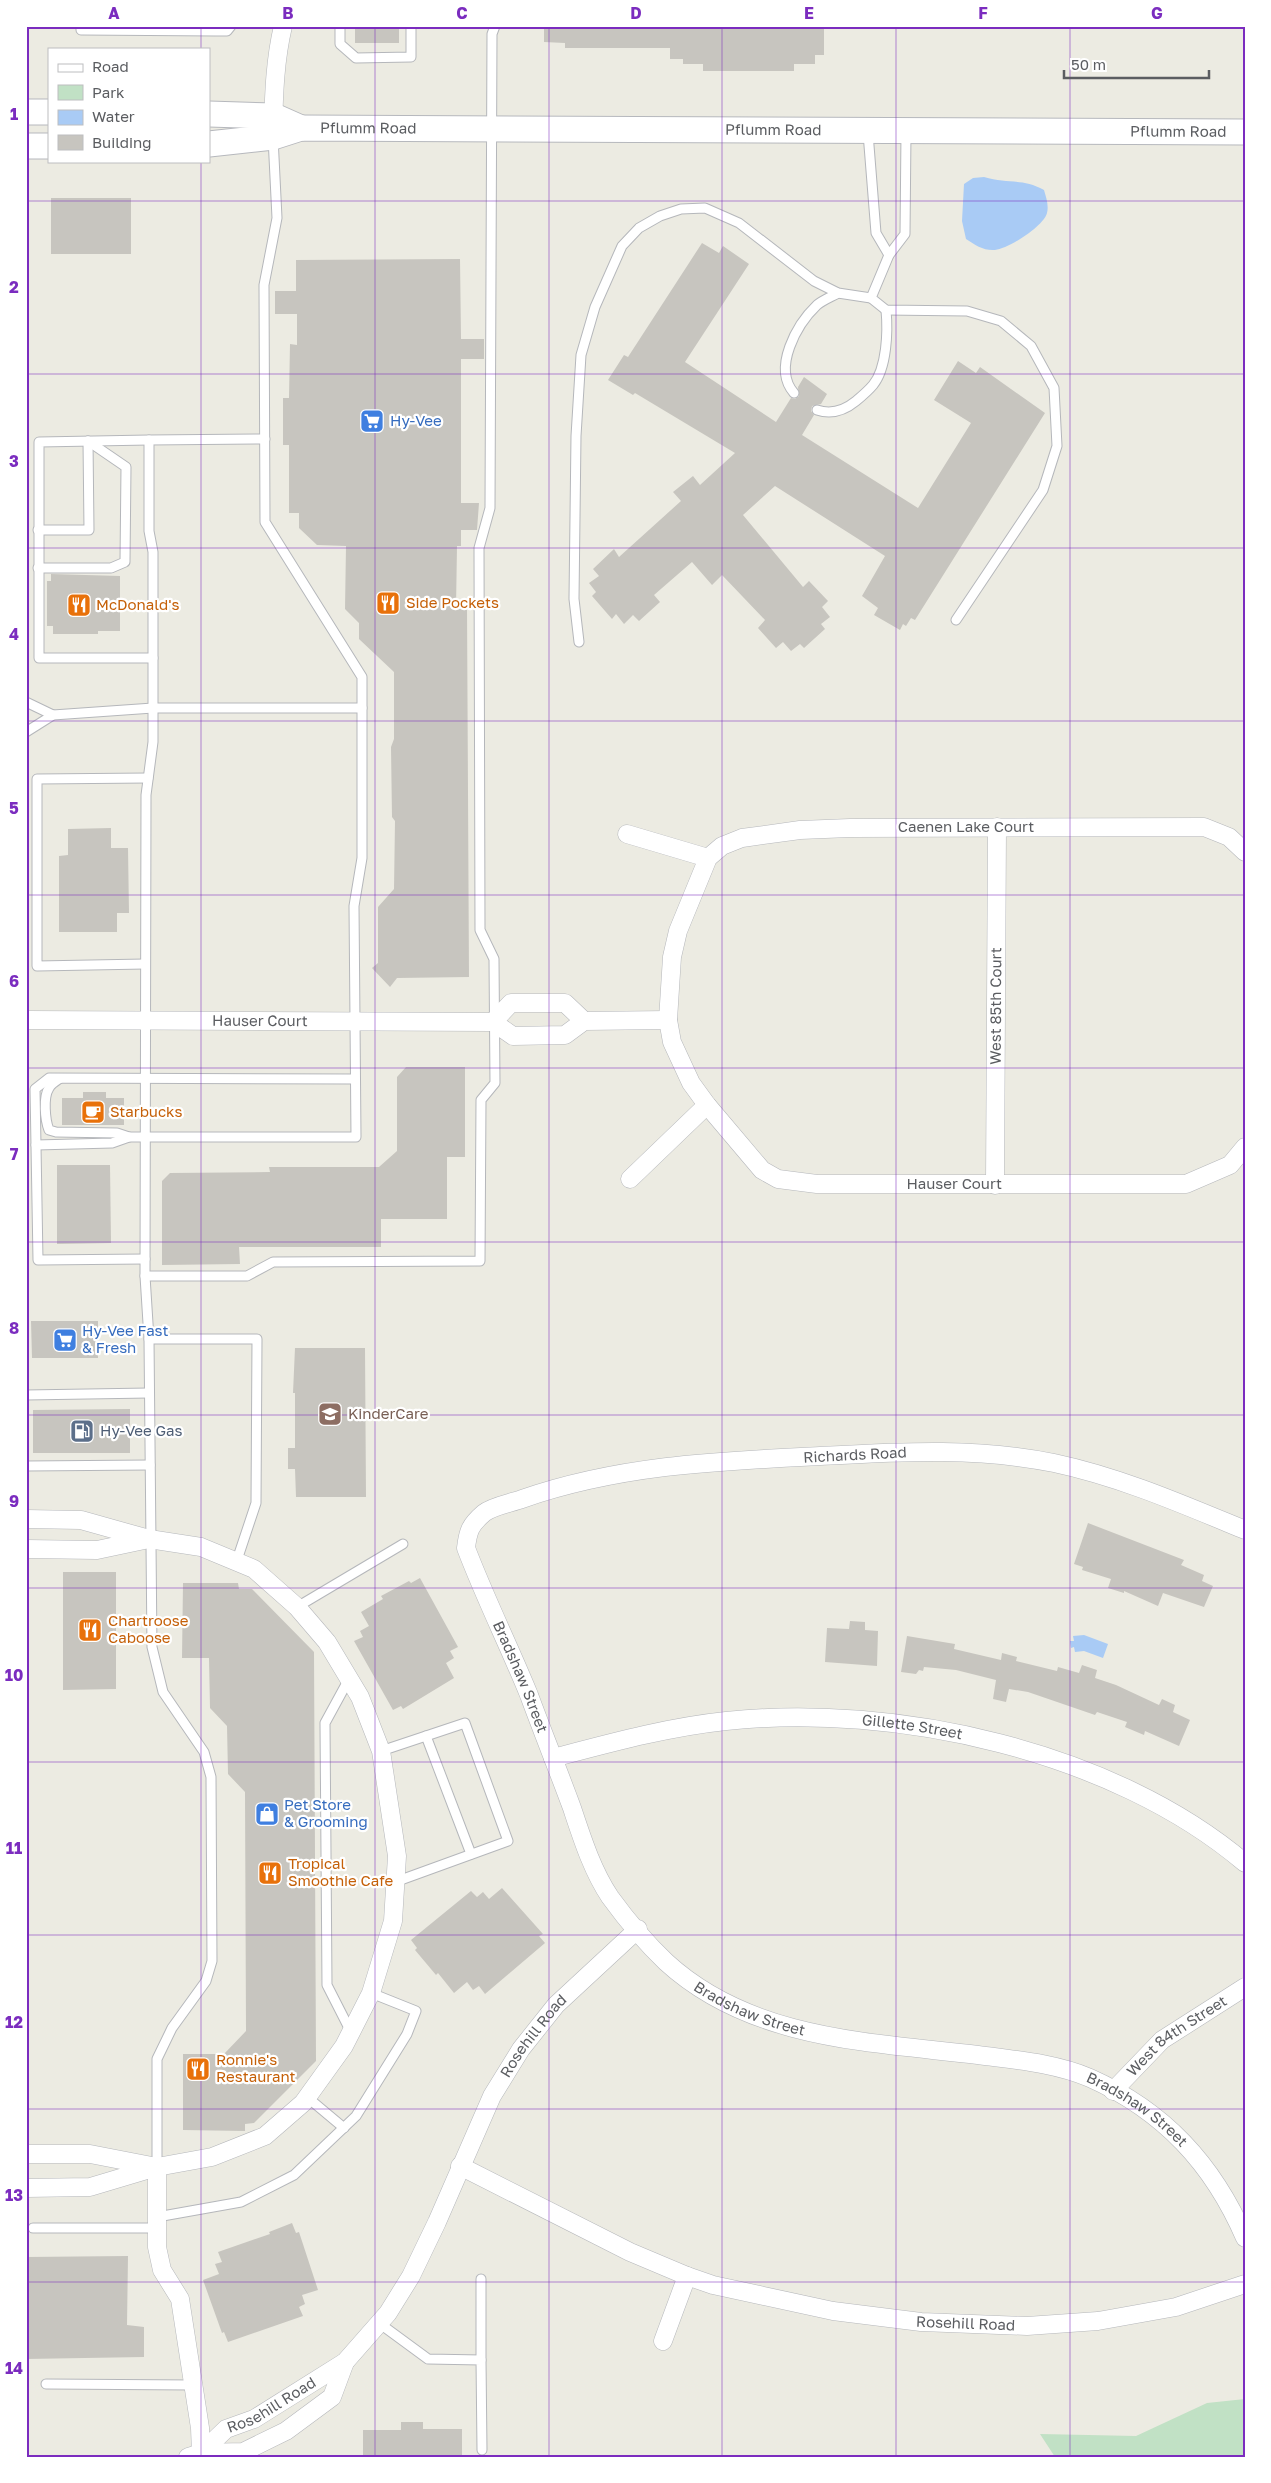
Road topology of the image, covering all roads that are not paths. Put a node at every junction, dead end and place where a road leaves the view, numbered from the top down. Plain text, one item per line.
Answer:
1 (81, 26) edge
2 (283, 26) edge
3 (340, 26) edge
4 (411, 26) edge
5 (495, 26) edge
6 (229, 28) edge
7 (26, 112) edge
8 (48, 112) edge
9 (210, 114) edge
10 (273, 127) junction
11 (490, 129) junction
12 (868, 132) junction
13 (906, 132) junction
14 (1245, 132) edge
15 (210, 144) edge
16 (26, 146) edge
17 (48, 146) edge
18 (889, 255) junction
19 (838, 293) junction
20 (871, 298) junction
21 (886, 310) junction
22 (794, 393) dead end
23 (817, 410) dead end
24 (265, 439) junction
25 (149, 440) junction
26 (88, 441) junction
27 (38, 530) junction
28 (38, 568) junction
29 (956, 620) dead end
30 (579, 642) dead end
31 (153, 658) junction
32 (26, 702) edge
33 (153, 708) junction
34 (362, 708) junction
35 (53, 715) junction
36 (26, 732) edge
37 (148, 778) junction
38 (997, 828) junction
39 (627, 834) dead end
40 (1245, 852) edge
41 (708, 858) junction
42 (145, 964) junction
43 (26, 1020) edge
44 (668, 1020) junction
45 (145, 1021) junction
46 (584, 1021) junction
47 (355, 1022) junction
48 (493, 1022) junction
49 (59, 1079) junction
50 (355, 1079) junction
51 (145, 1080) junction
52 (707, 1106) junction
53 (128, 1137) junction
54 (145, 1138) junction
55 (36, 1145) junction
56 (1245, 1147) edge
57 (630, 1179) dead end
58 (995, 1185) junction
59 (145, 1259) junction
60 (145, 1276) junction
61 (149, 1339) junction
62 (149, 1393) junction
63 (26, 1395) edge
64 (150, 1465) junction
65 (26, 1466) edge
66 (26, 1518) edge
67 (468, 1530) joint
68 (1245, 1530) edge
69 (149, 1539) junction
70 (403, 1544) dead end
71 (26, 1549) edge
72 (237, 1560) junction
73 (297, 1607) junction
74 (349, 1678) junction
75 (426, 1736) junction
76 (381, 1751) junction
77 (553, 1758) junction
78 (470, 1854) junction
79 (1245, 1862) edge
80 (395, 1882) junction
81 (638, 1930) junction
82 (1245, 1987) edge
83 (371, 1993) junction
84 (351, 2032) junction
85 (1113, 2091) junction
86 (307, 2097) junction
87 (344, 2128) junction
88 (26, 2154) edge
89 (460, 2166) junction
90 (157, 2167) junction
91 (26, 2188) edge
92 (157, 2222) junction
93 (33, 2228) dead end
94 (1245, 2238) edge
95 (687, 2276) junction
96 (480, 2279) dead end
97 (1245, 2284) edge
98 (379, 2323) junction
99 (663, 2341) dead end
100 (481, 2360) junction
101 (345, 2362) junction
102 (46, 2384) dead end
103 (193, 2385) junction
104 (482, 2450) dead end
105 (195, 2455) edge

1 - 6 lane
2 - 10 street
3 - 4 lane
5 - 11 lane
7 - 8 main road
9 - 10 main road
10 - 11 main road, Pflumm Road
10 - 15 main road
10 - 24 lane
11 - 12 main road, Pflumm Road
11 - 48 lane
12 - 13 main road, Pflumm Road
12 - 18 lane
13 - 14 main road, Pflumm Road
13 - 18 lane
16 - 17 main road
18 - 20 lane
19 - 20 lane
19 - 22 lane
19 - 30 lane
20 - 21 lane
21 - 23 lane
21 - 29 lane
24 - 25 lane
24 - 34 lane
25 - 26 lane
25 - 31 lane
26 - 27 lane
26 - 27 lane
26 - 28 lane
27 - 28 lane
28 - 31 lane
31 - 33 lane
32 - 35 lane
33 - 34 lane
33 - 35 lane
33 - 37 lane
34 - 47 lane
35 - 36 lane
37 - 42 lane
37 - 42 lane
38 - 40 street, Caenen Lake Court
38 - 41 street, Caenen Lake Court
38 - 58 street, West 85th Court
39 - 41 street
41 - 44 street
42 - 45 lane
43 - 45 street, Hauser Court
44 - 46 street
44 - 52 street, Hauser Court
45 - 47 street, Hauser Court
45 - 51 lane
46 - 48 street
46 - 48 street
47 - 48 street, Hauser Court
47 - 50 lane
48 - 60 lane
49 - 51 lane
49 - 53 lane
49 - 55 lane
50 - 51 lane
50 - 54 lane
51 - 54 lane
52 - 57 street
52 - 58 street, Hauser Court
53 - 54 lane
53 - 55 lane
54 - 59 lane
55 - 59 lane
56 - 58 street, Hauser Court
59 - 60 lane
60 - 61 lane
61 - 62 lane
61 - 72 lane
62 - 63 lane
62 - 64 lane
64 - 65 lane
64 - 69 lane
66 - 69 street
67 - 68 street, Richards Road
67 - 77 street, Bradshaw Street
69 - 71 street
69 - 72 street
69 - 90 lane
70 - 73 lane
72 - 73 street
73 - 74 street
74 - 76 street
74 - 84 lane
75 - 76 lane
75 - 78 lane
75 - 78 lane
76 - 80 street
77 - 79 street, Gillette Street
77 - 81 street, Bradshaw Street
78 - 80 lane
80 - 83 street
81 - 85 street, Bradshaw Street
81 - 89 street, Rosehill Road
82 - 85 street, West 84th Street
83 - 84 street
83 - 87 lane
84 - 86 street
85 - 94 street, Bradshaw Street
86 - 87 lane
86 - 90 street
87 - 92 lane
88 - 90 street
89 - 95 street, Rosehill Road
89 - 98 street, Rosehill Road
90 - 91 street
90 - 92 street
92 - 93 lane
92 - 103 street
95 - 97 street, Rosehill Road
95 - 99 street
96 - 100 lane
98 - 100 lane
98 - 101 street, Rosehill Road
100 - 104 lane
101 - 105 street, Rosehill Road
101 - 105 street, Rosehill Road
102 - 103 lane
103 - 105 street

